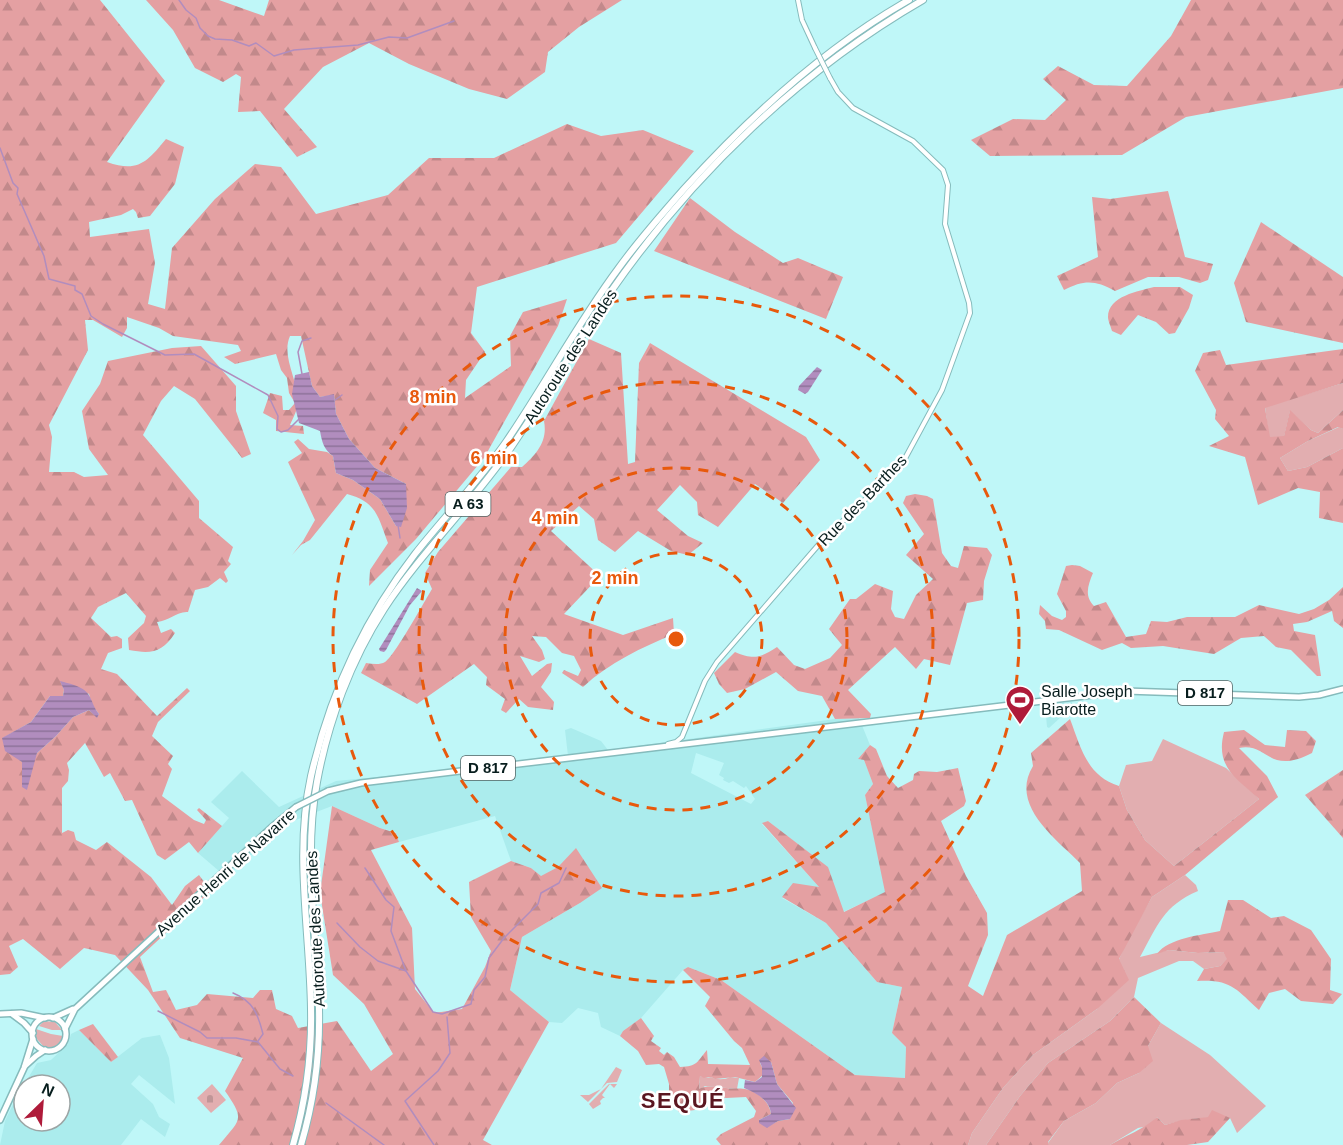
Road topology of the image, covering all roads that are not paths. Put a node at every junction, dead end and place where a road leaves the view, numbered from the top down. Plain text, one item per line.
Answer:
1 (798, 0) edge
2 (909, 0) edge
3 (923, 0) edge
4 (1343, 689) edge
5 (682, 736) junction
6 (684, 745) junction
7 (650, 749) junction
8 (75, 1009) junction
9 (0, 1014) edge
10 (12, 1014) junction
11 (50, 1018) junction
12 (65, 1029) junction
13 (33, 1036) junction
14 (45, 1050) junction
15 (24, 1068) junction
16 (0, 1120) edge
17 (293, 1145) edge
18 (301, 1145) edge

1 - 5 street, Rue des Barthes, bridge
2 - 17 highway, Autoroute des Landes / A 63
3 - 18 highway, Autoroute des Landes / A 63
4 - 6 main road, D 817
5 - 6 street
5 - 7 street
6 - 7 main road, Avenue Henri de Navarre / D 817
7 - 8 main road, Avenue Henri de Navarre / D 817, bridge
8 - 11 main road, Avenue Henri de Navarre / D 817
8 - 12 main road, Avenue Henri de Navarre / D 817
9 - 10 main road
10 - 11 main road
10 - 13 main road
11 - 12 main road
11 - 13 main road
12 - 14 main road
13 - 14 main road
13 - 15 main road
14 - 15 main road
15 - 16 main road

